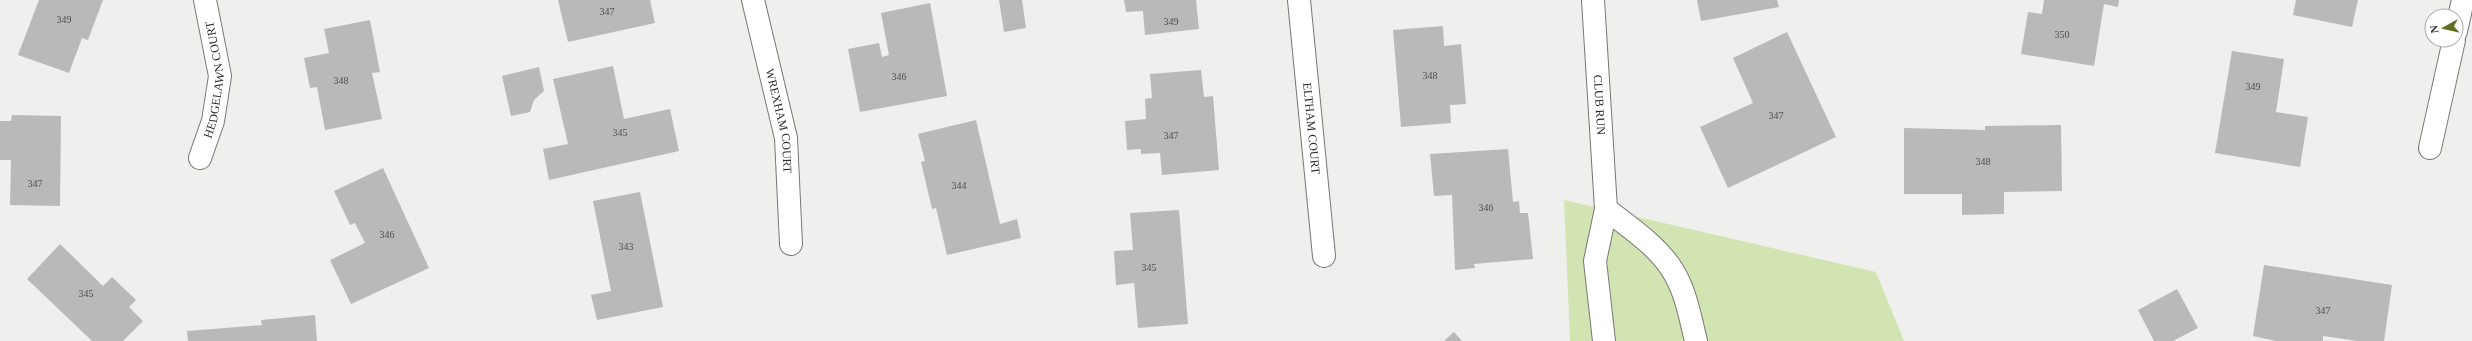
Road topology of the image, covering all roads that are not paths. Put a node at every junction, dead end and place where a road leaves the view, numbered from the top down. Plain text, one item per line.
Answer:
1 (205, 0) edge
2 (753, 0) edge
3 (1299, 0) edge
4 (1593, 0) edge
5 (2452, 48) edge
6 (2430, 148) dead end
7 (200, 158) dead end
8 (1606, 209) junction
9 (790, 244) dead end
10 (1324, 256) dead end
11 (1604, 341) edge
12 (1696, 341) edge

1 - 7 street, HEDGELAWN COURT
2 - 9 street, WREXHAM COURT
3 - 10 street, ELTHAM COURT
4 - 8 street, CLUB RUN
5 - 6 street
8 - 11 street, CLUB RUN
8 - 12 street

